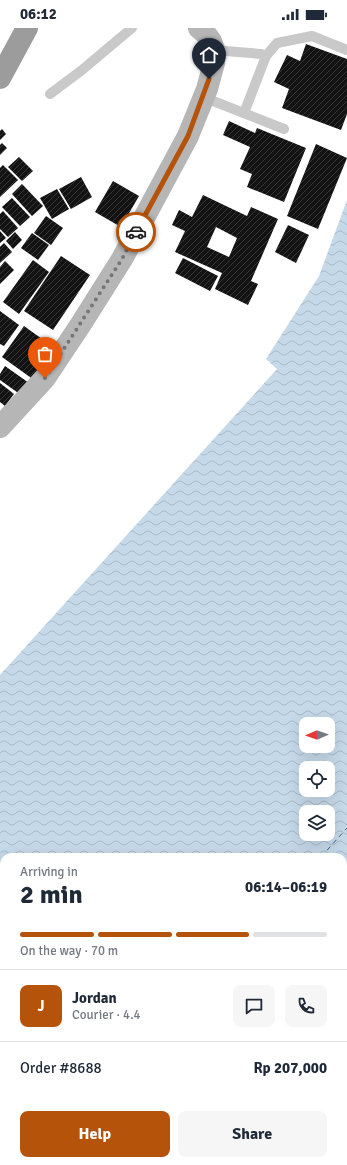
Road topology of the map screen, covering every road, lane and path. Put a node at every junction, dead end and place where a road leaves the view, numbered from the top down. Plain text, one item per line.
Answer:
1 (27, 28) edge
2 (132, 28) edge
3 (199, 28) edge
4 (214, 50) junction
5 (347, 50) edge
6 (266, 56) junction
7 (0, 78) edge
8 (50, 94) dead end
9 (203, 97) junction
10 (244, 113) junction
11 (284, 129) dead end
12 (0, 427) edge

1 - 7 highway
2 - 8 lane
3 - 4 main road
4 - 6 lane
4 - 9 main road
5 - 6 lane
6 - 10 lane
9 - 10 lane
9 - 12 main road
10 - 11 lane

